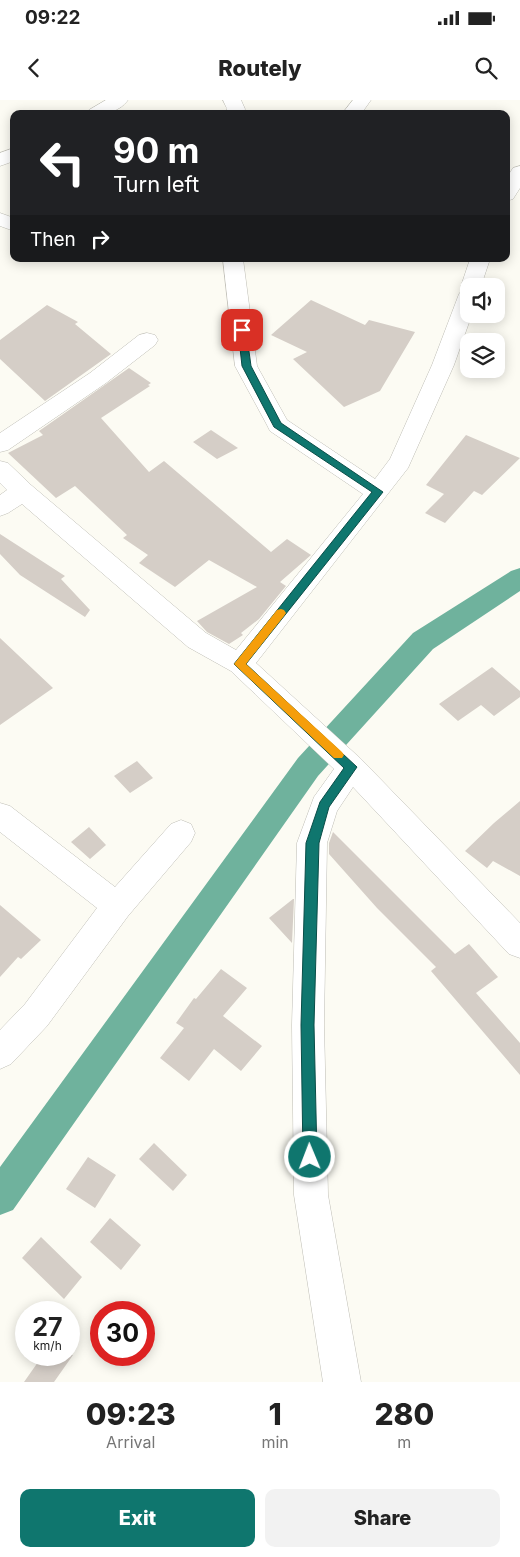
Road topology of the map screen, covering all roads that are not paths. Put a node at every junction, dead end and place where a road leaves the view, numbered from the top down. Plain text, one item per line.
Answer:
1 (119, 100) edge
2 (362, 100) edge
3 (102, 110) edge
4 (354, 110) edge
5 (520, 172) edge
6 (510, 188) edge
7 (233, 262) edge
8 (479, 262) edge
9 (474, 278) edge
10 (460, 319) edge
11 (147, 340) dead end
12 (0, 444) edge
13 (0, 469) edge
14 (23, 491) junction
15 (378, 492) junction
16 (0, 507) edge
17 (240, 664) junction
18 (345, 762) junction
19 (0, 815) edge
20 (181, 833) dead end
21 (117, 906) junction
22 (520, 944) edge
23 (0, 1053) edge
24 (342, 1382) edge

1 - 3 street
2 - 4 street
5 - 6 street
7 - 15 street
8 - 9 street
10 - 15 street
11 - 12 street
13 - 14 street
14 - 16 street
14 - 17 street
15 - 17 street
17 - 18 street
18 - 22 street
18 - 24 street
19 - 21 street
20 - 21 street
21 - 23 street

